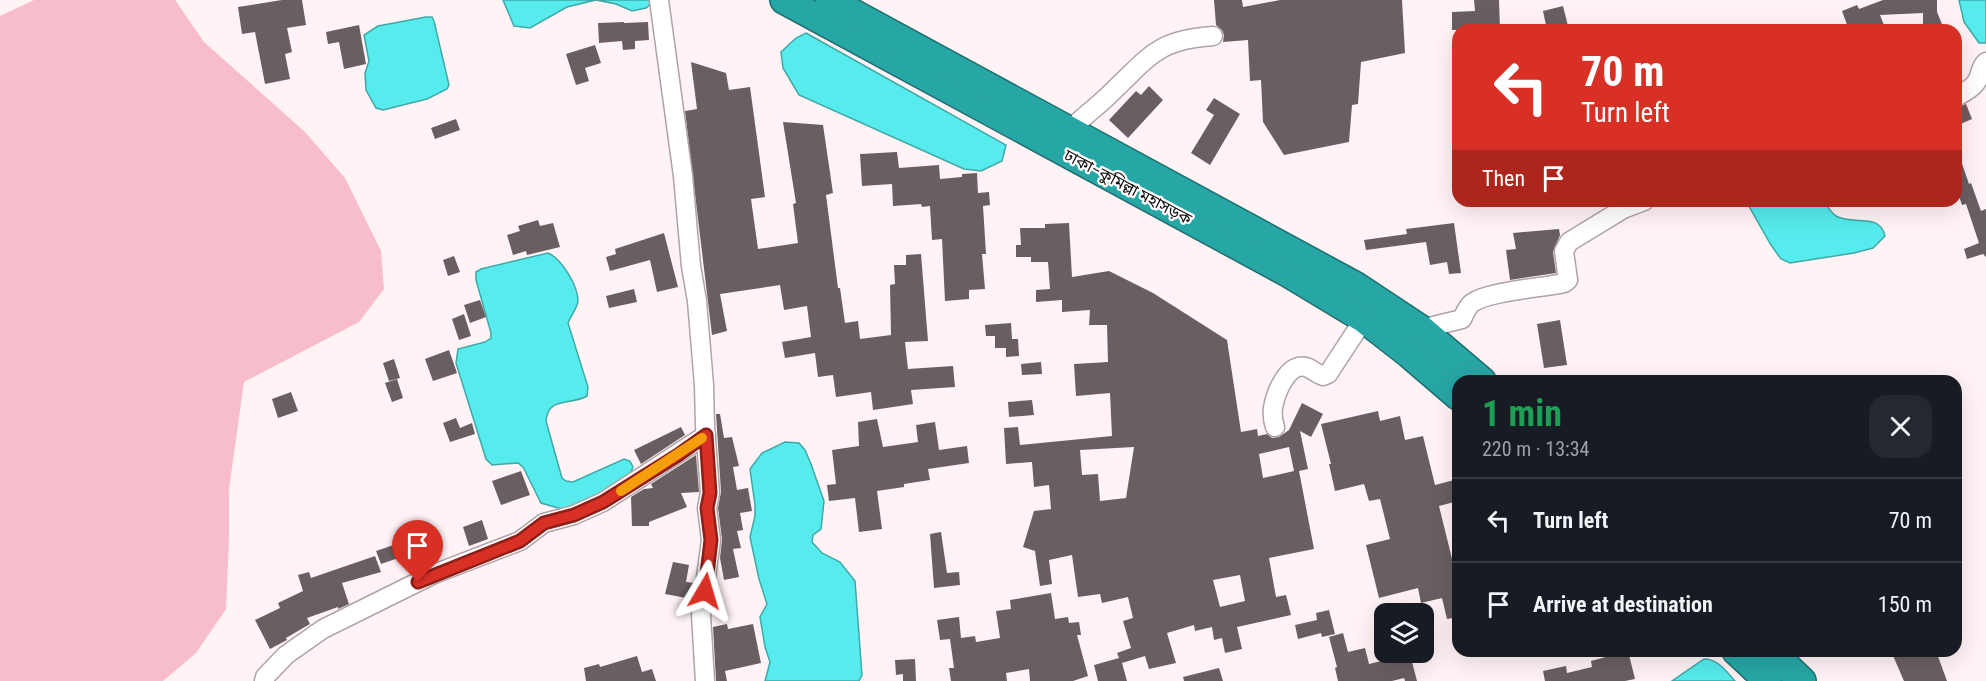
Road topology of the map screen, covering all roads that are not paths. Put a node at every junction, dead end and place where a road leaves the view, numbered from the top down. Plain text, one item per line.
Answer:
1 (659, 0) edge
2 (784, 0) edge
3 (830, 0) edge
4 (1213, 36) dead end
5 (1986, 62) edge
6 (1962, 93) edge
7 (1069, 131) junction
8 (1628, 207) edge
9 (1364, 319) junction
10 (1421, 329) junction
11 (1475, 375) edge
12 (1452, 391) edge
13 (1275, 427) dead end
14 (706, 435) junction
15 (1742, 657) edge
16 (1777, 657) edge
17 (264, 681) edge
18 (705, 681) edge
19 (1768, 681) edge
20 (1802, 681) edge

1 - 14 street
2 - 9 highway, ঢাকা–কুমিল্লা মহাসড়ক
3 - 7 highway, ঢাকা–কুমিল্লা মহাসড়ক
4 - 7 street
5 - 6 street
7 - 10 highway, ঢাকা–কুমিল্লা মহাসড়ক
8 - 10 street
9 - 12 highway, ঢাকা–কুমিল্লা মহাসড়ক
9 - 13 street
10 - 11 highway, ঢাকা–কুমিল্লা মহাসড়ক
14 - 17 street
14 - 18 street
15 - 19 highway
16 - 20 highway

